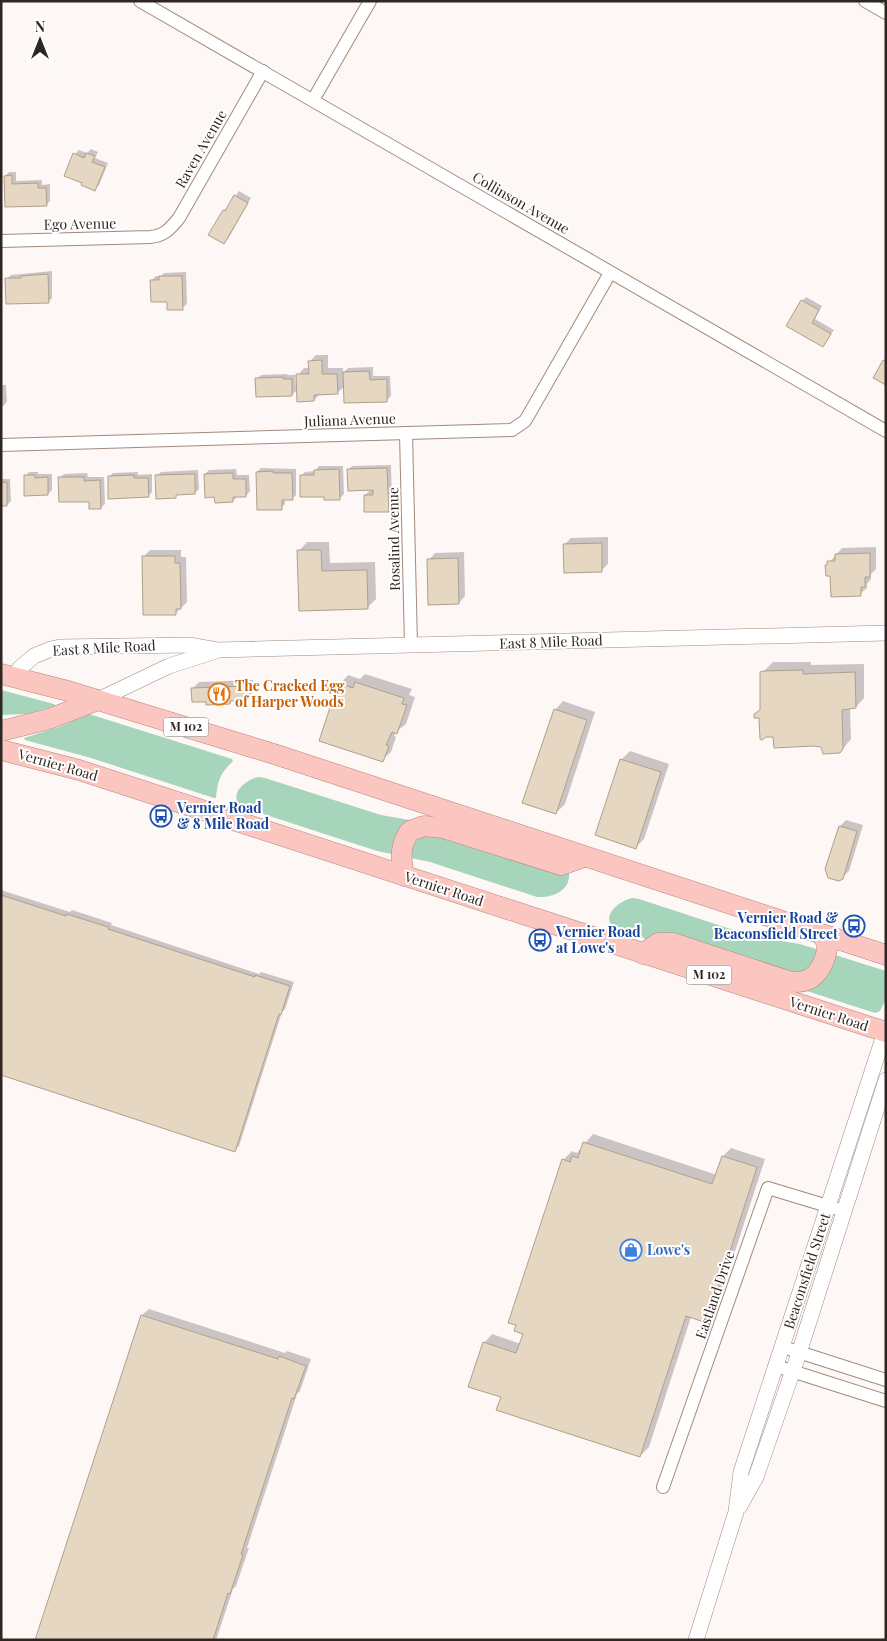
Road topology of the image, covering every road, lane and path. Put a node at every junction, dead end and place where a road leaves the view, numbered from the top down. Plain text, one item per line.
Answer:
1 (140, 1) edge
2 (370, 1) edge
3 (865, 1) edge
4 (886, 13) edge
5 (263, 71) junction
6 (313, 100) junction
7 (160, 236) joint
8 (1, 241) edge
9 (610, 273) junction
10 (886, 431) edge
11 (406, 433) junction
12 (1, 444) edge
13 (886, 633) edge
14 (411, 645) junction
15 (217, 650) junction
16 (8, 676) edge
17 (98, 700) junction
18 (1, 731) edge
19 (1, 750) edge
20 (584, 857) junction
21 (404, 876) junction
22 (821, 934) junction
23 (643, 954) junction
24 (886, 955) edge
25 (885, 1031) edge
26 (886, 1080) edge
27 (828, 1205) junction
28 (844, 1211) junction
29 (783, 1347) junction
30 (799, 1353) junction
31 (776, 1366) junction
32 (792, 1372) junction
33 (886, 1380) edge
34 (886, 1401) edge
35 (762, 1408) junction
36 (778, 1413) junction
37 (663, 1487) dead end
38 (736, 1512) junction
39 (696, 1640) edge

1 - 5 street, Collinson Avenue
2 - 6 street
3 - 4 street
5 - 6 street, Collinson Avenue
5 - 7 street, Raven Avenue
6 - 9 street, Collinson Avenue
7 - 8 street, Ego Avenue
9 - 10 street, Collinson Avenue
9 - 11 street, Juliana Avenue
11 - 12 street, Juliana Avenue
11 - 14 street, Rosalind Avenue
13 - 14 street, East 8 Mile Road
14 - 15 street, East 8 Mile Road
15 - 16 street, East 8 Mile Road
15 - 17 street, East 8 Mile Road
16 - 17 highway, M 102
17 - 18 highway
17 - 20 highway, M 102
19 - 21 highway, Vernier Road / M 102
20 - 21 highway
20 - 22 highway, M 102
21 - 23 highway, Vernier Road / M 102
22 - 23 highway
22 - 24 highway, M 102
23 - 25 highway, Vernier Road / M 102
25 - 27 street, Beaconsfield Street
26 - 28 street, Beaconsfield Street
27 - 28 street, Eastland Drive
27 - 29 street, Beaconsfield Street
27 - 37 street, Eastland Drive
28 - 30 street, Beaconsfield Street
29 - 30 street
29 - 31 street, Beaconsfield Street
30 - 32 street, Beaconsfield Street
30 - 33 street
31 - 32 street
31 - 35 street, Beaconsfield Street
32 - 34 street
32 - 36 street, Beaconsfield Street
35 - 36 street
35 - 38 street, Beaconsfield Street
36 - 38 street, Beaconsfield Street
38 - 39 street, Beaconsfield Street

